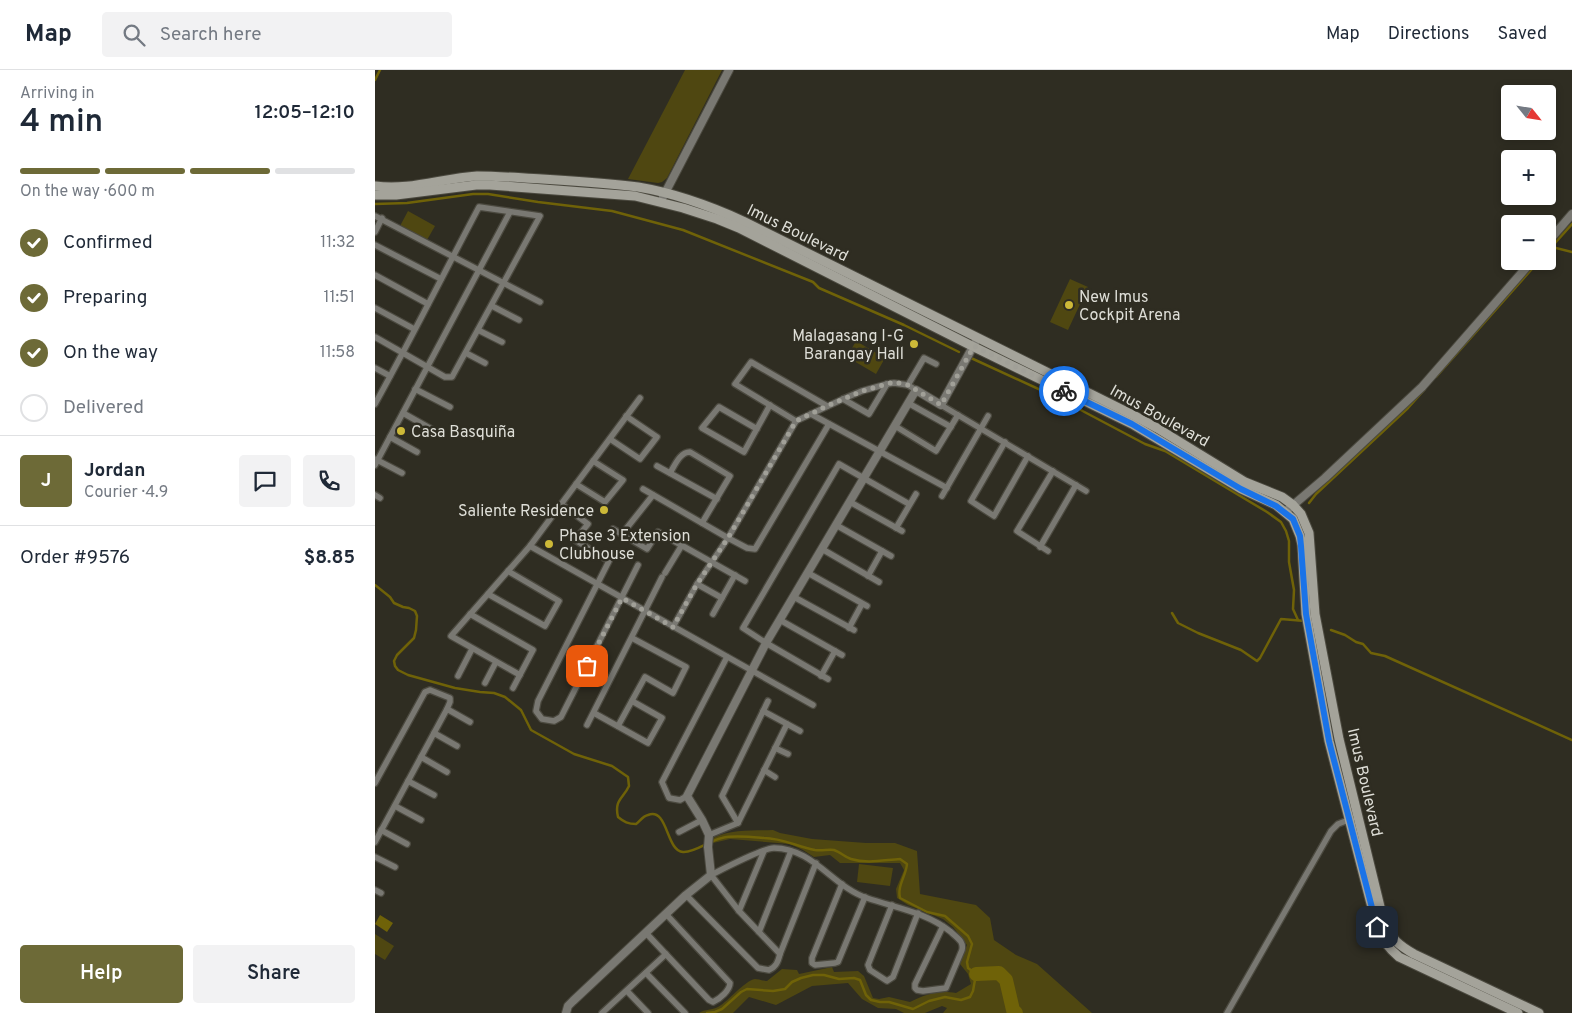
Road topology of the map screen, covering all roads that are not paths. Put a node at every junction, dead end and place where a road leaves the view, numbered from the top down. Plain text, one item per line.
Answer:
1 (729, 70) edge
2 (375, 186) edge
3 (375, 195) edge
4 (663, 197) junction
5 (510, 212) junction
6 (375, 216) edge
7 (1571, 217) edge
8 (382, 218) junction
9 (375, 232) edge
10 (1556, 233) edge
11 (375, 245) edge
12 (453, 256) junction
13 (479, 270) junction
14 (1524, 270) edge
15 (375, 275) edge
16 (441, 279) junction
17 (504, 283) junction
18 (540, 302) dead end
19 (428, 304) junction
20 (492, 306) junction
21 (375, 308) edge
22 (519, 320) dead end
23 (415, 329) junction
24 (478, 330) junction
25 (375, 337) edge
26 (502, 342) dead end
27 (976, 343) junction
28 (403, 352) junction
29 (466, 353) junction
30 (485, 363) dead end
31 (936, 364) dead end
32 (428, 366) junction
33 (375, 368) edge
34 (390, 376) junction
35 (887, 384) junction
36 (908, 385) junction
37 (415, 389) junction
38 (916, 390) junction
39 (640, 398) dead end
40 (843, 399) junction
41 (376, 401) edge
42 (908, 403) junction
43 (941, 405) junction
44 (771, 406) junction
45 (827, 406) junction
46 (450, 407) dead end
47 (403, 414) junction
48 (811, 414) junction
49 (958, 415) junction
50 (626, 416) junction
51 (988, 416) dead end
52 (796, 421) junction
53 (829, 424) junction
54 (895, 426) junction
55 (951, 427) junction
56 (757, 429) junction
57 (981, 429) junction
58 (433, 430) dead end
59 (390, 437) junction
60 (610, 439) junction
61 (1005, 442) junction
62 (880, 451) junction
63 (417, 452) dead end
64 (1028, 456) junction
65 (376, 461) edge
66 (593, 461) junction
67 (657, 466) dead end
68 (1053, 471) junction
69 (402, 473) dead end
70 (670, 473) junction
71 (864, 478) junction
72 (576, 484) junction
73 (1076, 485) junction
74 (947, 488) junction
75 (643, 490) dead end
76 (1086, 491) dead end
77 (915, 494) dead end
78 (653, 495) junction
79 (942, 496) dead end
80 (717, 499) junction
81 (850, 502) junction
82 (561, 504) junction
83 (909, 504) junction
84 (1293, 505) junction
85 (1285, 512) junction
86 (702, 523) junction
87 (836, 525) junction
88 (896, 528) junction
89 (613, 529) dead end
90 (902, 531) dead end
91 (622, 534) junction
92 (728, 538) junction
93 (682, 545) junction
94 (530, 546) junction
95 (1040, 547) junction
96 (822, 550) junction
97 (882, 551) junction
98 (1048, 551) dead end
99 (891, 556) dead end
100 (712, 562) junction
101 (638, 565) dead end
102 (508, 571) junction
103 (808, 573) junction
104 (735, 575) junction
105 (868, 576) junction
106 (745, 581) dead end
107 (879, 582) dead end
108 (597, 584) junction
109 (697, 584) junction
110 (488, 594) junction
111 (794, 597) junction
112 (622, 598) junction
113 (722, 598) junction
114 (646, 611) junction
115 (470, 614) junction
116 (713, 614) dead end
117 (780, 620) junction
118 (673, 627) junction
119 (632, 638) junction
120 (766, 643) junction
121 (472, 649) junction
122 (835, 651) junction
123 (842, 655) dead end
124 (727, 656) junction
125 (496, 662) junction
126 (751, 670) junction
127 (520, 675) junction
128 (458, 676) dead end
129 (821, 676) junction
130 (828, 679) dead end
131 (485, 682) dead end
132 (513, 688) dead end
133 (632, 701) junction
134 (768, 701) dead end
135 (813, 705) dead end
136 (447, 709) junction
137 (763, 711) junction
138 (594, 713) junction
139 (470, 722) dead end
140 (787, 724) junction
141 (587, 725) dead end
142 (618, 726) junction
143 (800, 731) dead end
144 (434, 733) junction
145 (457, 746) dead end
146 (775, 748) junction
147 (788, 754) dead end
148 (421, 757) junction
149 (764, 770) junction
150 (447, 772) dead end
151 (775, 776) dead end
152 (408, 781) junction
153 (375, 783) edge
154 (434, 795) dead end
155 (687, 796) junction
156 (395, 806) junction
157 (1354, 818) junction
158 (421, 820) dead end
159 (702, 820) junction
160 (738, 823) junction
161 (381, 830) junction
162 (679, 832) dead end
163 (708, 841) junction
164 (375, 842) edge
165 (407, 844) dead end
166 (764, 851) junction
167 (791, 851) junction
168 (375, 856) edge
169 (816, 863) junction
170 (395, 867) dead end
171 (711, 875) junction
172 (842, 884) junction
173 (686, 895) junction
174 (865, 897) junction
175 (892, 905) junction
176 (739, 911) junction
177 (918, 913) junction
178 (666, 914) junction
179 (943, 926) junction
180 (759, 932) junction
181 (646, 933) junction
182 (666, 954) junction
183 (781, 954) junction
184 (646, 973) junction
185 (627, 991) junction
186 (606, 1012) edge
187 (566, 1013) edge
188 (648, 1013) edge
189 (685, 1013) edge
190 (1227, 1013) edge
191 (1518, 1013) edge
192 (1539, 1013) edge

1 - 4 street
2 - 4 main road, Imus Boulevard
3 - 4 main road, Imus Boulevard
4 - 27 main road, Imus Boulevard
5 - 12 street
5 - 13 street
5 - 17 street
6 - 8 street
7 - 10 street
8 - 9 street
8 - 12 street
11 - 16 street
12 - 13 street
12 - 16 street
13 - 17 street
13 - 32 street
14 - 84 street
15 - 19 street
16 - 19 street
17 - 18 street
17 - 20 street
19 - 23 street
20 - 22 street
20 - 24 street
21 - 23 street
23 - 28 street
24 - 26 street
24 - 29 street
25 - 28 street
27 - 43 street
27 - 84 main road, Imus Boulevard
27 - 85 main road, Imus Boulevard
28 - 32 street
28 - 34 street
29 - 30 street
29 - 32 street
31 - 36 street
32 - 37 street
33 - 34 street
34 - 41 street
35 - 36 street
35 - 40 street
35 - 40 street
36 - 38 street
37 - 46 street
37 - 47 street
38 - 42 street
38 - 43 street
39 - 50 street
40 - 45 street
42 - 54 street
42 - 55 street
43 - 49 street
44 - 45 street
44 - 52 street
44 - 56 street
45 - 48 street
47 - 58 street
47 - 59 street
48 - 52 street
48 - 53 street
49 - 55 street
49 - 57 street
50 - 60 street
50 - 60 street
51 - 57 street
52 - 92 street
53 - 62 street
53 - 92 street
54 - 55 street
54 - 62 street
56 - 56 street
57 - 61 street
57 - 74 street
59 - 63 street
59 - 65 street
60 - 66 street
61 - 64 street
61 - 64 street
62 - 71 street
62 - 74 street
64 - 68 street
65 - 69 street
66 - 72 street
66 - 72 street
67 - 70 street
68 - 73 street
68 - 95 street
70 - 80 street
70 - 80 street
71 - 81 street
71 - 83 street
71 - 120 street
72 - 82 street
73 - 76 street
73 - 95 street
74 - 79 street
75 - 78 street
77 - 83 street
78 - 86 street
78 - 91 street
80 - 86 street
81 - 87 street
81 - 88 street
82 - 94 street
82 - 108 street
83 - 88 street
84 - 85 street
84 - 157 main road, Imus Boulevard
85 - 157 main road, Imus Boulevard
86 - 92 street
87 - 96 street
87 - 97 street
88 - 90 street
89 - 91 street
91 - 93 street
92 - 100 street
93 - 100 street
93 - 114 street
94 - 102 street
94 - 108 street
95 - 98 street
96 - 103 street
96 - 105 street
97 - 99 street
97 - 105 street
100 - 104 street
100 - 109 street
101 - 112 street
102 - 110 street
102 - 110 street
103 - 111 street
103 - 111 street
104 - 106 street
104 - 113 street
105 - 107 street
108 - 112 street
108 - 112 street
109 - 113 street
109 - 118 street
110 - 115 street
111 - 117 street
112 - 114 street
113 - 116 street
114 - 118 street
114 - 119 street
115 - 121 street
115 - 127 street
117 - 120 street
117 - 122 street
118 - 124 street
119 - 133 street
119 - 138 street
120 - 126 street
120 - 129 street
121 - 125 street
121 - 128 street
122 - 123 street
122 - 129 street
124 - 126 street
124 - 155 street
125 - 127 street
125 - 131 street
126 - 135 street
126 - 155 street
127 - 132 street
129 - 130 street
133 - 142 street
133 - 142 street
134 - 137 street
136 - 139 street
136 - 144 street
136 - 153 street
137 - 140 street
137 - 160 street
138 - 141 street
138 - 142 street
140 - 143 street
140 - 146 street
144 - 145 street
144 - 148 street
146 - 147 street
146 - 149 street
148 - 150 street
148 - 152 street
149 - 151 street
149 - 160 street
152 - 154 street
152 - 156 street
155 - 159 street
156 - 158 street
156 - 161 street
157 - 190 street
157 - 191 main road, Imus Boulevard
157 - 192 main road, Imus Boulevard
159 - 162 street
159 - 163 street
160 - 163 street
161 - 164 street
161 - 165 street
163 - 171 street
166 - 167 street
166 - 171 street
166 - 176 street
167 - 169 street
167 - 180 street
168 - 170 street
169 - 172 street
169 - 183 street
171 - 173 street
171 - 176 street
172 - 174 street
172 - 174 street
173 - 178 street
173 - 183 street
174 - 175 street
175 - 177 street
175 - 177 street
176 - 180 street
177 - 179 street
178 - 181 street
178 - 182 street
179 - 179 street
180 - 183 street
181 - 182 street
181 - 187 street
182 - 184 street
184 - 185 street
184 - 189 street
185 - 186 street
185 - 188 street

